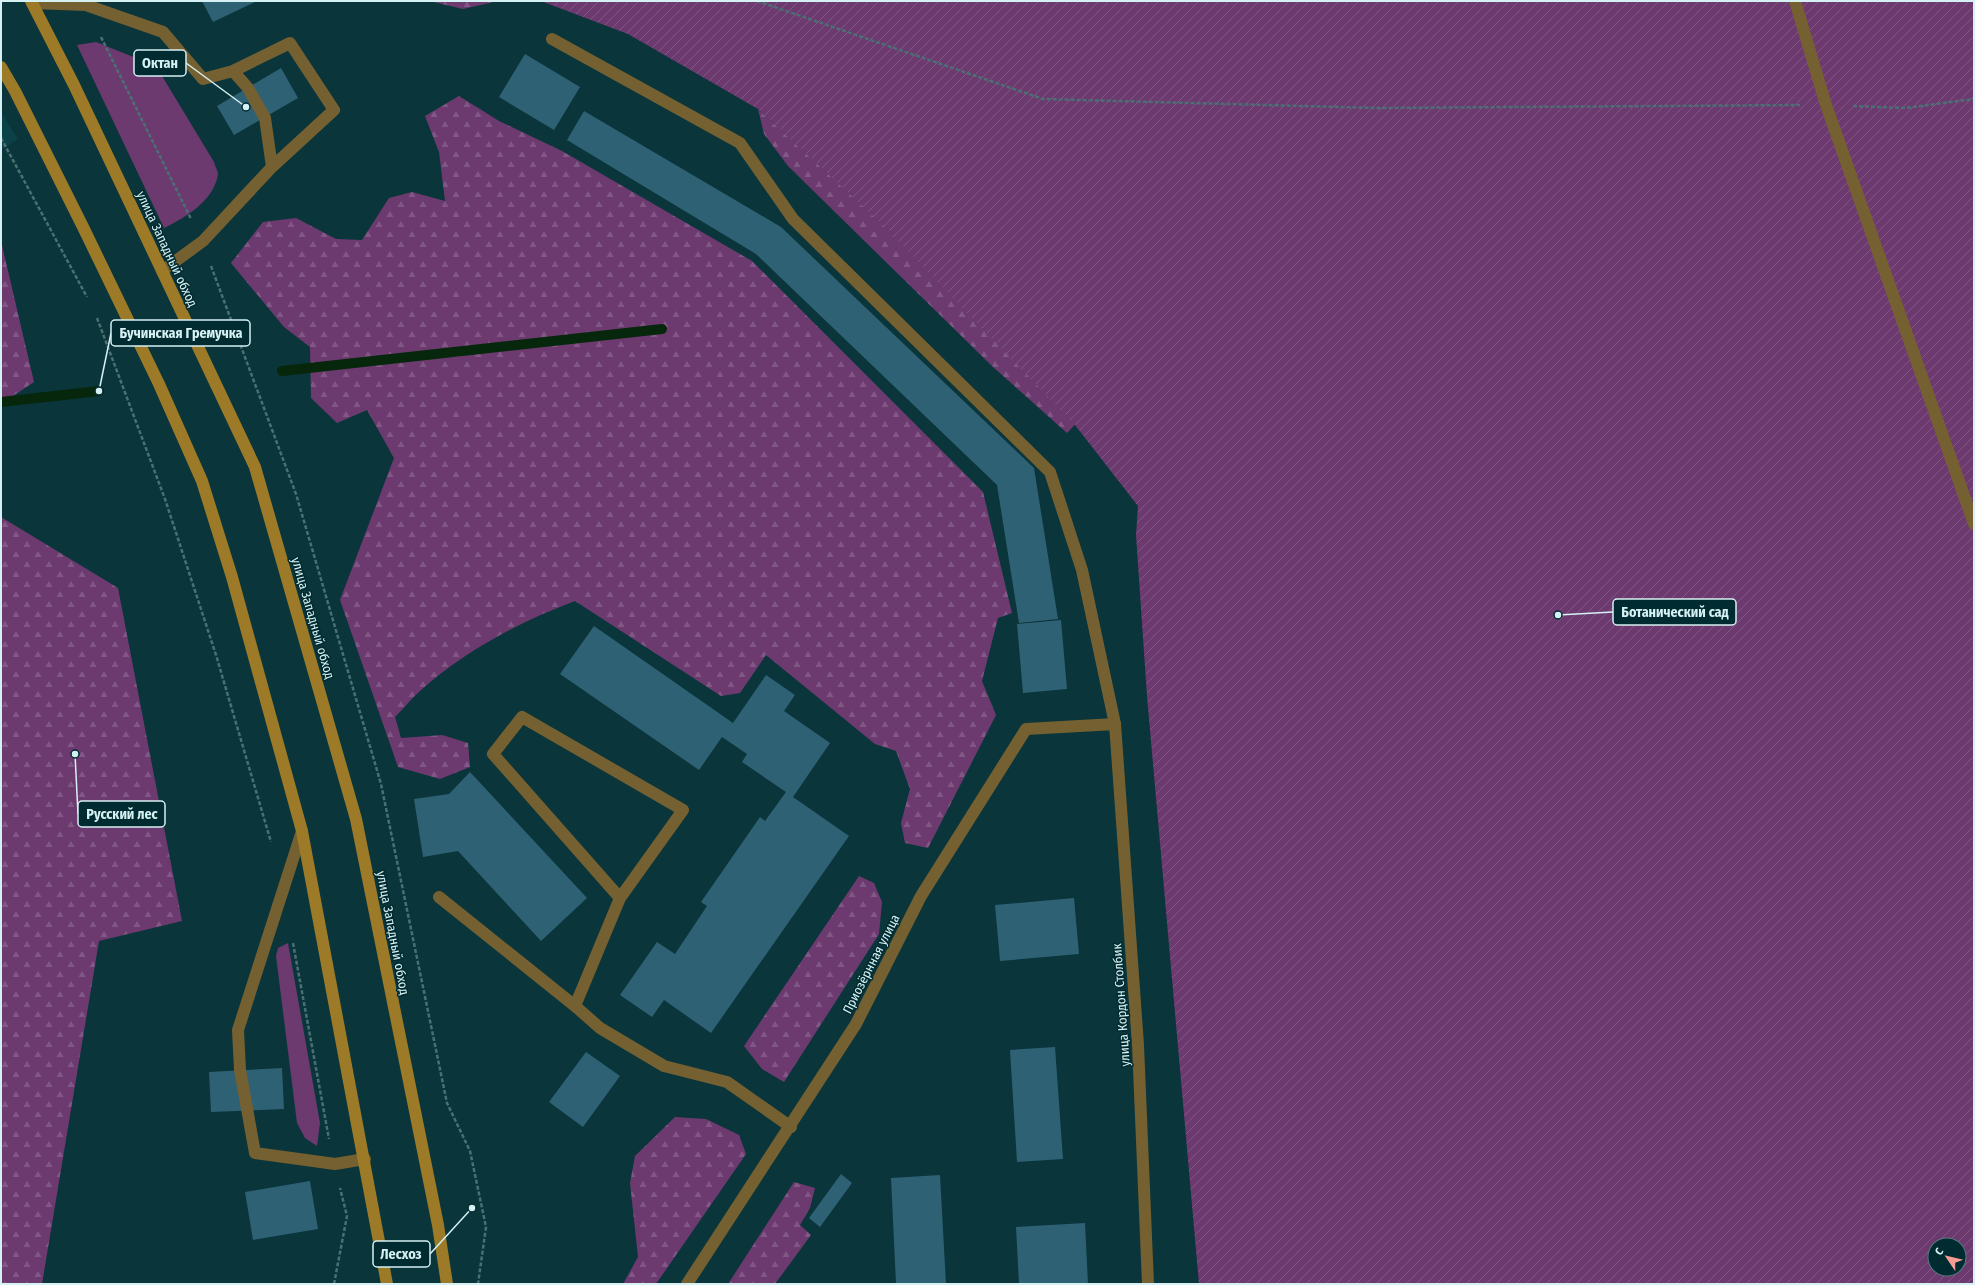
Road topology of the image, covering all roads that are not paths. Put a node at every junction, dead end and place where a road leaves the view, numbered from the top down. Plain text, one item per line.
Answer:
1 (1795, 1) edge
2 (31, 2) edge
3 (552, 40) dead end
4 (1, 67) edge
5 (233, 71) junction
6 (272, 167) junction
7 (162, 272) junction
8 (1974, 524) edge
9 (1115, 724) junction
10 (302, 831) junction
11 (439, 897) dead end
12 (620, 898) junction
13 (575, 1006) junction
14 (790, 1127) junction
15 (365, 1159) junction
16 (387, 1284) edge
17 (446, 1284) edge
18 (687, 1284) edge
19 (1148, 1284) edge

1 - 8 street
2 - 5 street
2 - 7 main road, улица Западный обход
3 - 9 street, улица Кордон Столбик
4 - 10 main road
5 - 6 street
5 - 6 street
6 - 7 street
7 - 17 main road, улица Западный обход
9 - 14 street, Приозёрнная улица
9 - 19 street, улица Кордон Столбик
10 - 15 main road
10 - 15 street
11 - 13 street
12 - 12 street
12 - 13 street
13 - 14 street
14 - 18 street, Приозёрнная улица
15 - 16 main road

